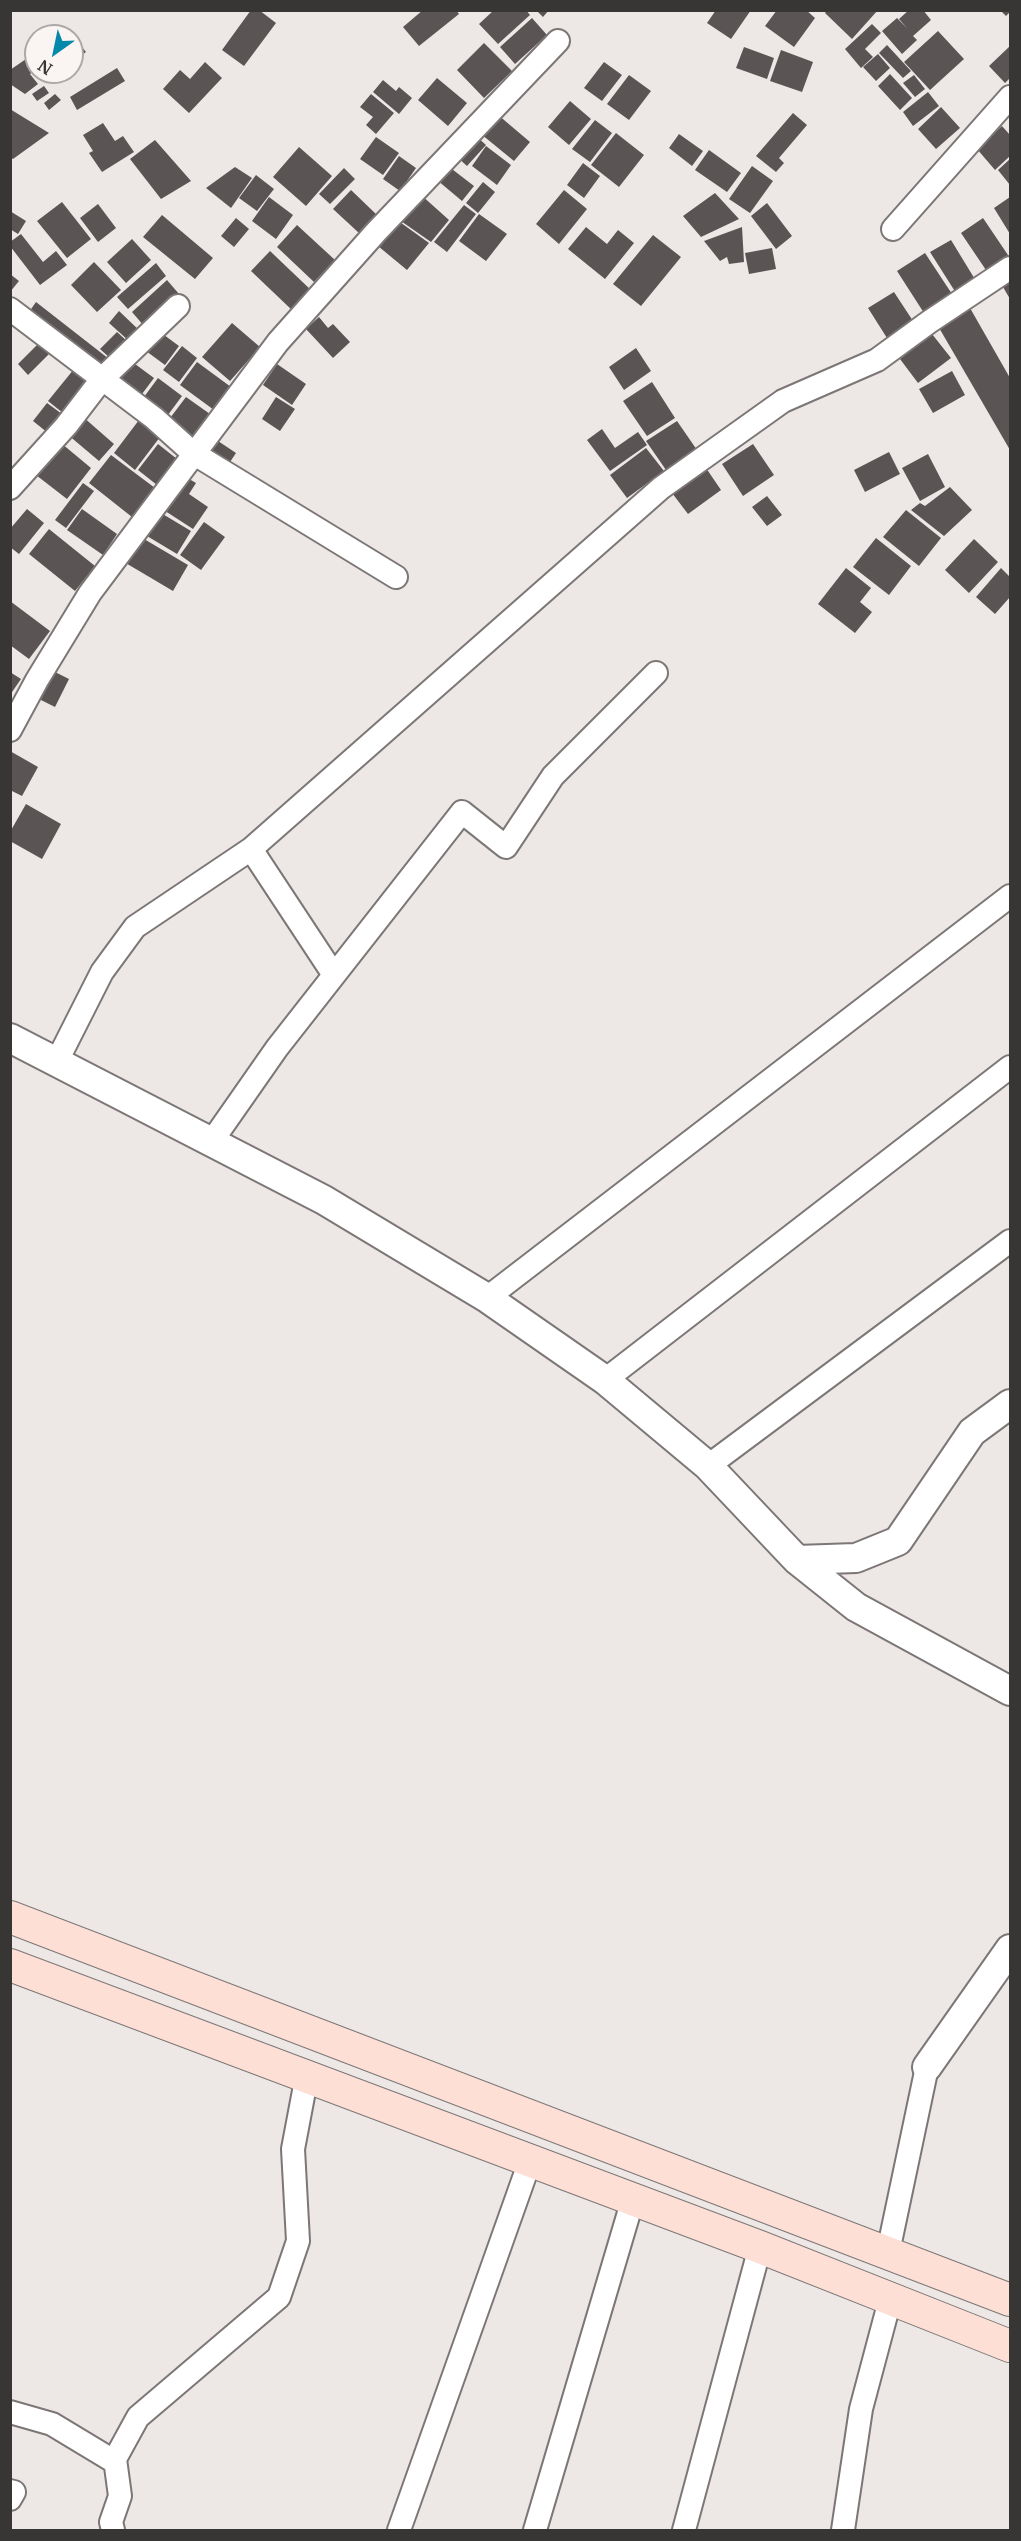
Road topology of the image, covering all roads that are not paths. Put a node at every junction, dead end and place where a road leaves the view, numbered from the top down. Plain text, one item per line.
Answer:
1 (558, 41) dead end
2 (1011, 97) edge
3 (893, 229) dead end
4 (1011, 268) edge
5 (178, 306) dead end
6 (10, 309) edge
7 (102, 379) junction
8 (194, 453) junction
9 (11, 486) edge
10 (396, 577) dead end
11 (656, 673) dead end
12 (10, 730) edge
13 (251, 849) junction
14 (1011, 896) edge
15 (334, 975) junction
16 (13, 1044) edge
17 (57, 1061) junction
18 (1011, 1067) edge
19 (212, 1141) junction
20 (1011, 1241) edge
21 (487, 1298) junction
22 (605, 1380) junction
23 (1011, 1404) edge
24 (708, 1466) junction
25 (797, 1560) junction
26 (1011, 1691) edge
27 (10, 1917) edge
28 (1011, 1949) edge
29 (10, 1965) edge
30 (927, 2067) joint
31 (307, 2075) junction
32 (530, 2161) junction
33 (633, 2199) junction
34 (760, 2247) junction
35 (888, 2252) junction
36 (890, 2300) junction
37 (1011, 2300) edge
38 (1011, 2346) edge
39 (10, 2412) edge
40 (115, 2462) junction
41 (10, 2491) edge
42 (10, 2499) edge
43 (113, 2530) edge
44 (399, 2530) edge
45 (535, 2530) edge
46 (684, 2530) edge
47 (843, 2530) edge

1 - 8 street
2 - 3 street
4 - 13 street
5 - 7 street
6 - 7 street
7 - 8 street
7 - 9 street
8 - 10 street
8 - 12 street
11 - 15 street
13 - 15 street
13 - 17 street
14 - 21 street
15 - 19 street
16 - 17 street
17 - 19 street
18 - 22 street
19 - 21 street
20 - 24 street
21 - 22 street
22 - 24 street
23 - 25 street
24 - 25 street
25 - 26 street
27 - 35 main road
28 - 30 street
29 - 31 main road
30 - 35 street
31 - 32 main road
31 - 40 street
32 - 33 main road
32 - 44 street
33 - 34 main road
33 - 45 street
34 - 36 main road
34 - 46 street
35 - 37 main road
36 - 38 main road
36 - 47 street
39 - 40 street
40 - 43 street
41 - 42 street

